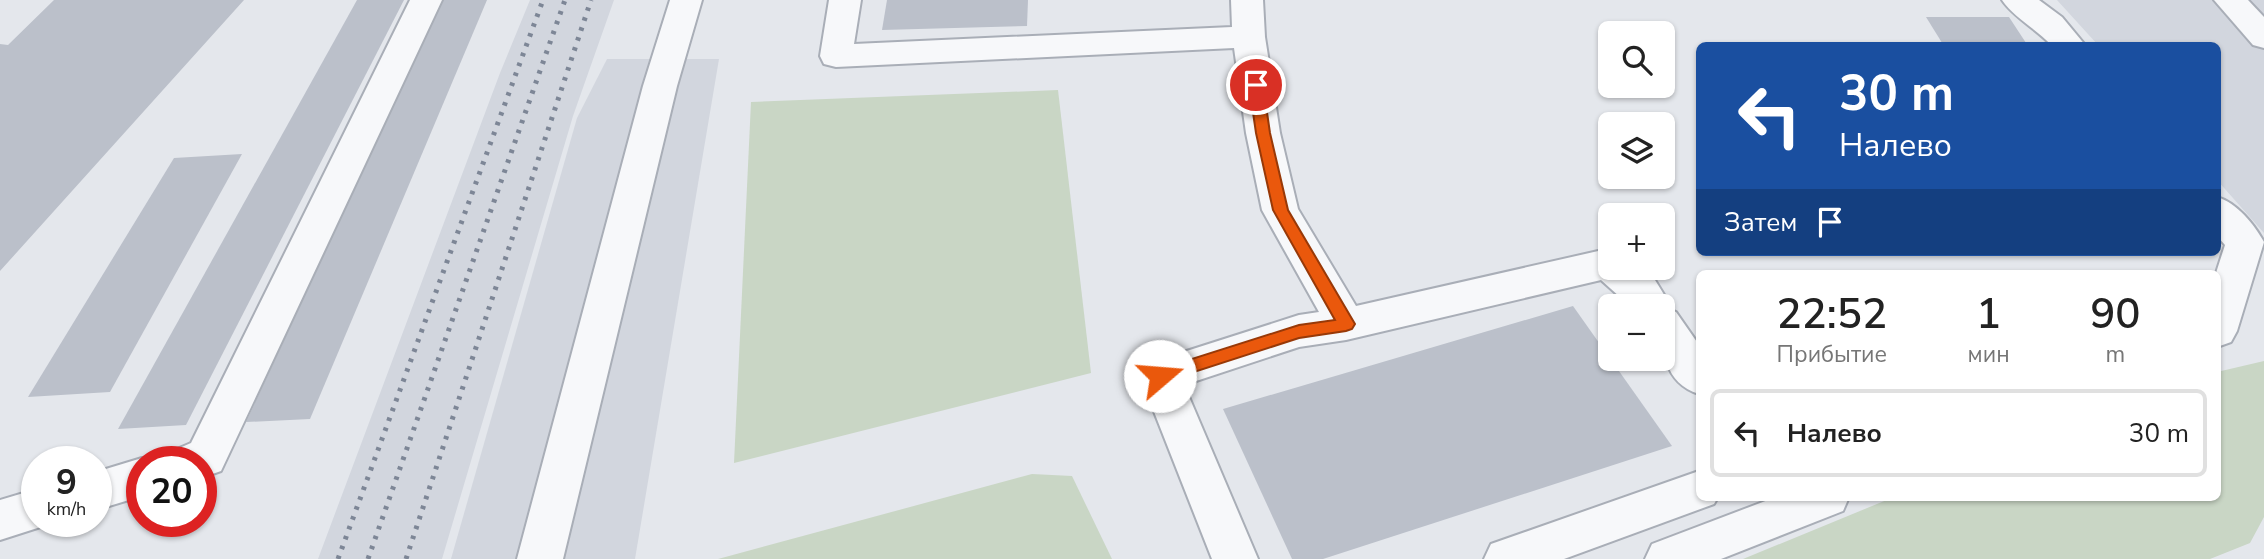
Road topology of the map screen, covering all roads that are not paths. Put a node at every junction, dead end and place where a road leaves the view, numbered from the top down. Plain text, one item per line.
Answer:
1 (426, 0) edge
2 (686, 0) edge
3 (845, 0) edge
4 (1247, 0) edge
5 (1263, 0) edge
6 (2018, 0) edge
7 (2230, 0) edge
8 (1249, 37) junction
9 (2264, 37) edge
10 (2067, 42) edge
11 (2221, 215) edge
12 (1598, 266) edge
13 (1627, 280) edge
14 (1643, 294) edge
15 (2221, 318) edge
16 (1346, 324) junction
17 (1675, 342) edge
18 (1696, 373) edge
19 (212, 446) edge
20 (1696, 491) edge
21 (1817, 501) edge
22 (21, 514) edge
23 (0, 520) edge
24 (540, 559) edge
25 (1235, 559) edge
26 (1507, 559) edge
27 (1668, 559) edge

1 - 19 street
2 - 24 street
3 - 8 street
4 - 5 street
4 - 8 street
6 - 10 street
7 - 9 street
8 - 16 street
11 - 15 street
12 - 16 street
13 - 14 street
16 - 25 street
17 - 18 street
20 - 26 street
21 - 27 street
22 - 23 street

